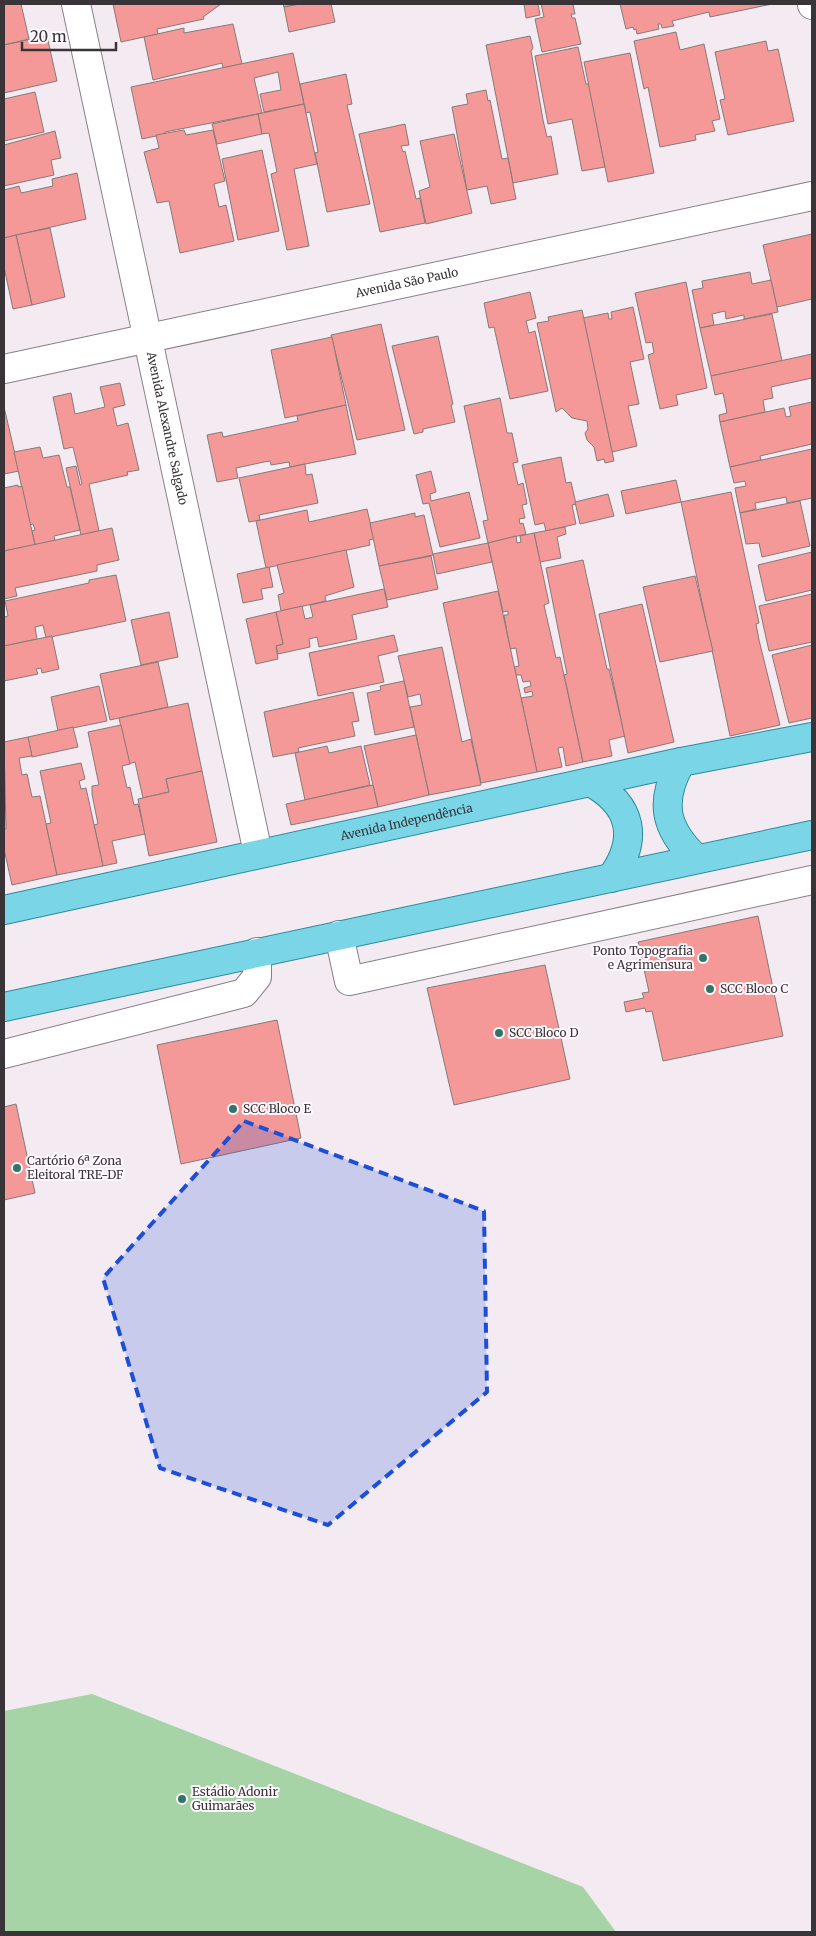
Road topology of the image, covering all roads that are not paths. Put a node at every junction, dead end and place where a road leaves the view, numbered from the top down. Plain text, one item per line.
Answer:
1 (76, 4) edge
2 (812, 196) edge
3 (148, 339) junction
4 (4, 369) edge
5 (812, 737) edge
6 (681, 762) junction
7 (590, 782) junction
8 (812, 835) edge
9 (258, 854) junction
10 (697, 859) junction
11 (611, 878) junction
12 (812, 880) edge
13 (4, 910) edge
14 (339, 935) junction
15 (257, 952) junction
16 (4, 1007) edge
17 (4, 1054) edge

1 - 3 street, Avenida Alexandre Salgado
2 - 3 street, Avenida São Paulo
3 - 4 street, Avenida São Paulo
3 - 9 street, Avenida Alexandre Salgado
5 - 6 main road, Avenida Independência
6 - 7 main road, Avenida Independência
6 - 10 main road
7 - 9 main road, Avenida Independência
7 - 11 main road
8 - 10 main road
9 - 13 main road, Avenida Independência
10 - 11 main road
11 - 14 main road
12 - 14 street
14 - 15 main road
15 - 16 main road
15 - 17 street

